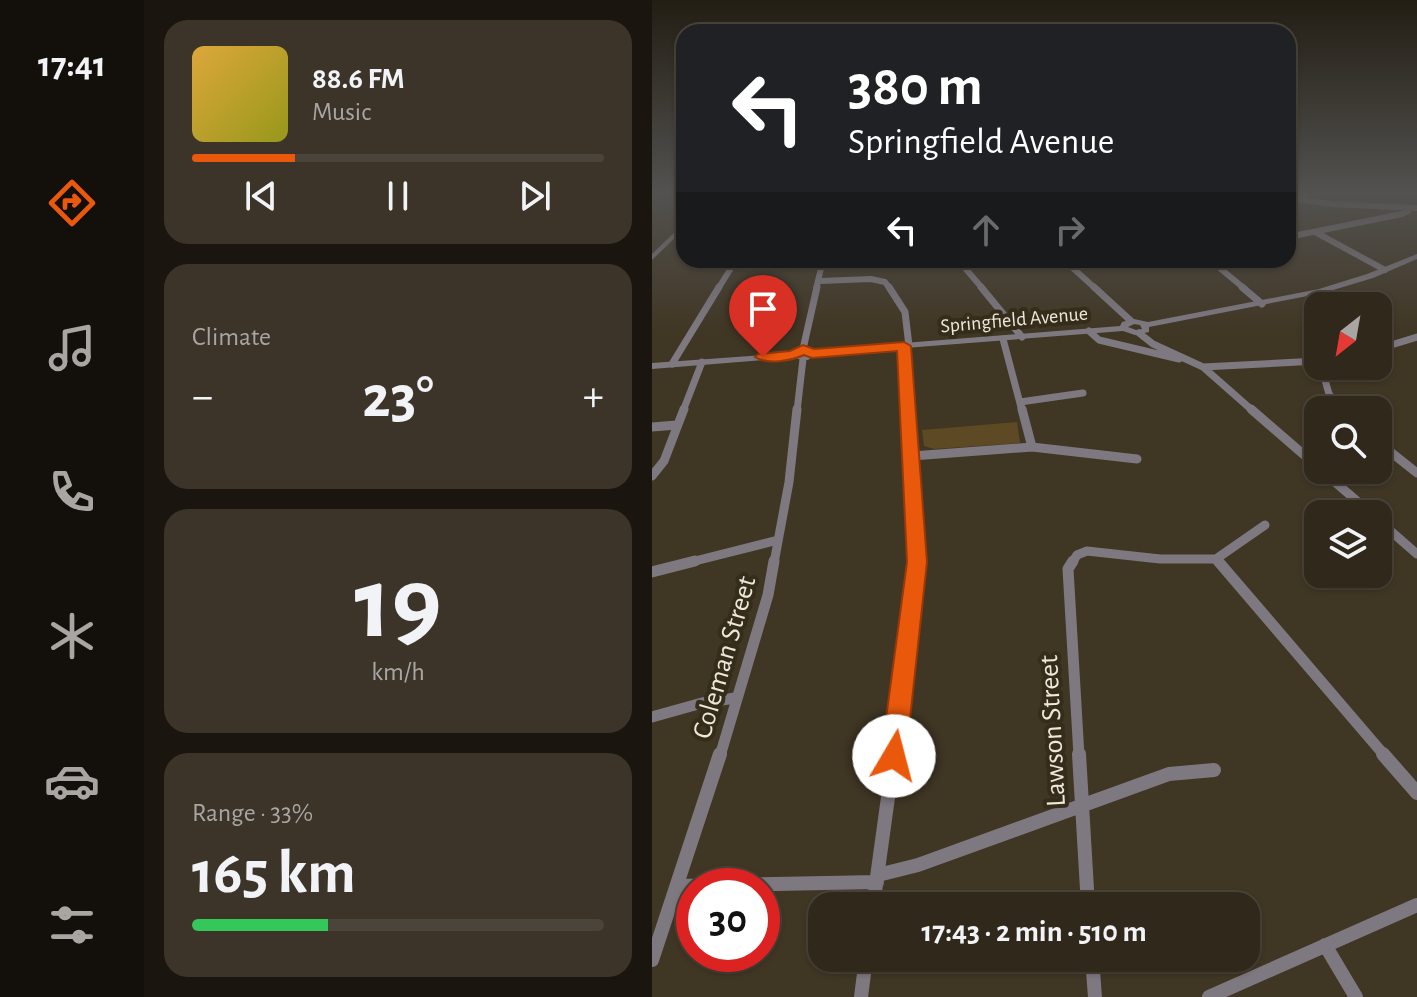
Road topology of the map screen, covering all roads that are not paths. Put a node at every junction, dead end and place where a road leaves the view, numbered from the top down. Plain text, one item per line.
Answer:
1 (671, 239) edge
2 (1327, 239) edge
3 (1417, 256) edge
4 (652, 258) edge
5 (731, 268) edge
6 (822, 268) edge
7 (965, 268) edge
8 (1072, 268) edge
9 (1219, 268) edge
10 (1385, 270) junction
11 (820, 281) junction
12 (1262, 304) junction
13 (1127, 324) junction
14 (1146, 325) junction
15 (1089, 331) junction
16 (1139, 333) junction
17 (1022, 337) junction
18 (1417, 337) edge
19 (1003, 339) junction
20 (1392, 345) edge
21 (907, 346) junction
22 (803, 354) junction
23 (1179, 359) dead end
24 (702, 362) junction
25 (1304, 362) edge
26 (672, 364) junction
27 (652, 366) edge
28 (1203, 367) junction
29 (1083, 393) dead end
30 (1020, 402) junction
31 (677, 425) junction
32 (652, 427) edge
33 (1032, 447) junction
34 (1392, 453) edge
35 (1304, 455) edge
36 (912, 456) junction
37 (1137, 459) dead end
38 (1417, 473) edge
39 (652, 476) edge
40 (1337, 484) edge
41 (1356, 500) edge
42 (1265, 525) dead end
43 (1392, 532) edge
44 (778, 540) junction
45 (1417, 554) edge
46 (1216, 559) junction
47 (652, 572) edge
48 (735, 698) junction
49 (652, 717) edge
50 (1214, 770) dead end
51 (1417, 793) edge
52 (1081, 806) junction
53 (683, 868) edge
54 (877, 879) junction
55 (780, 882) edge
56 (676, 889) edge
57 (875, 892) edge
58 (1087, 892) edge
59 (1417, 905) edge
60 (1325, 945) junction
61 (652, 960) edge
62 (864, 972) edge
63 (1093, 972) edge
64 (861, 997) edge
65 (1095, 997) edge
66 (1209, 997) edge
67 (1356, 997) edge

1 - 4 street
2 - 10 street
3 - 10 street
5 - 26 street
6 - 11 street, Coleman Street
7 - 17 street
8 - 13 street
9 - 12 street
10 - 12 street
11 - 21 street
11 - 22 street, Coleman Street
12 - 14 street
13 - 14 street
13 - 15 street, Springfield Avenue
13 - 16 street
14 - 16 street
15 - 17 street, Springfield Avenue
15 - 23 street
16 - 28 street
17 - 19 street, Springfield Avenue
18 - 20 street
19 - 21 street, Springfield Avenue
19 - 30 street
21 - 22 street, Springfield Avenue
21 - 36 street
22 - 24 street, Springfield Avenue
22 - 44 street, Coleman Street
24 - 26 street, Springfield Avenue
24 - 31 street
25 - 28 street
26 - 27 street, Springfield Avenue
28 - 35 street
29 - 30 street
30 - 33 street
31 - 32 street
31 - 39 street
33 - 36 street
33 - 37 street
34 - 38 street
36 - 54 street
40 - 41 street
42 - 46 street
43 - 45 street
44 - 47 street
44 - 48 street, Coleman Street
46 - 51 street
46 - 52 street, Lawson Street
48 - 49 street
48 - 53 street, Coleman Street
50 - 52 street
52 - 54 street
52 - 58 street, Lawson Street
54 - 55 street
54 - 57 street
56 - 61 street, Coleman Street
59 - 60 street
60 - 66 street
60 - 67 street
62 - 64 street
63 - 65 street

